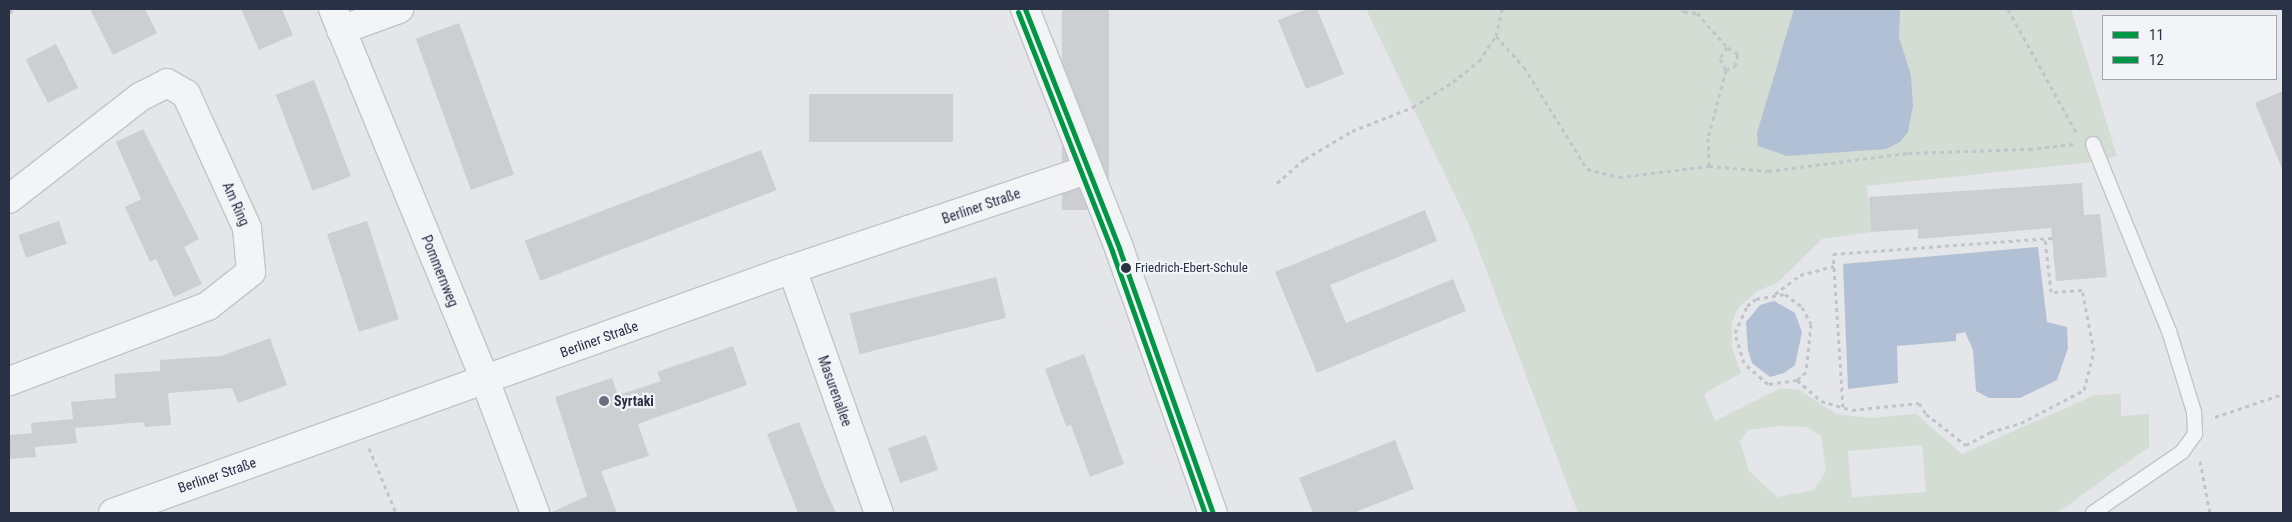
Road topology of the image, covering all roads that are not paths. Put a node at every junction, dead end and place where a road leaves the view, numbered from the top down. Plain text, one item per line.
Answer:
1 (399, 9) edge
2 (1025, 9) edge
3 (337, 19) edge
4 (2093, 144) dead end
5 (1086, 170) junction
6 (9, 199) edge
7 (792, 269) junction
8 (485, 380) junction
9 (9, 381) edge
10 (112, 513) edge
11 (535, 513) edge
12 (879, 513) edge
13 (1213, 513) edge
14 (2093, 513) edge

1 - 3 street, Pommernweg
2 - 5 street
3 - 8 street, Pommernweg
4 - 14 lane
5 - 7 street, Berliner Straße
5 - 13 street
6 - 9 street, Am Ring
7 - 8 street, Berliner Straße
7 - 12 street, Masurenallee
8 - 10 street, Berliner Straße
8 - 11 street, Pommernweg

